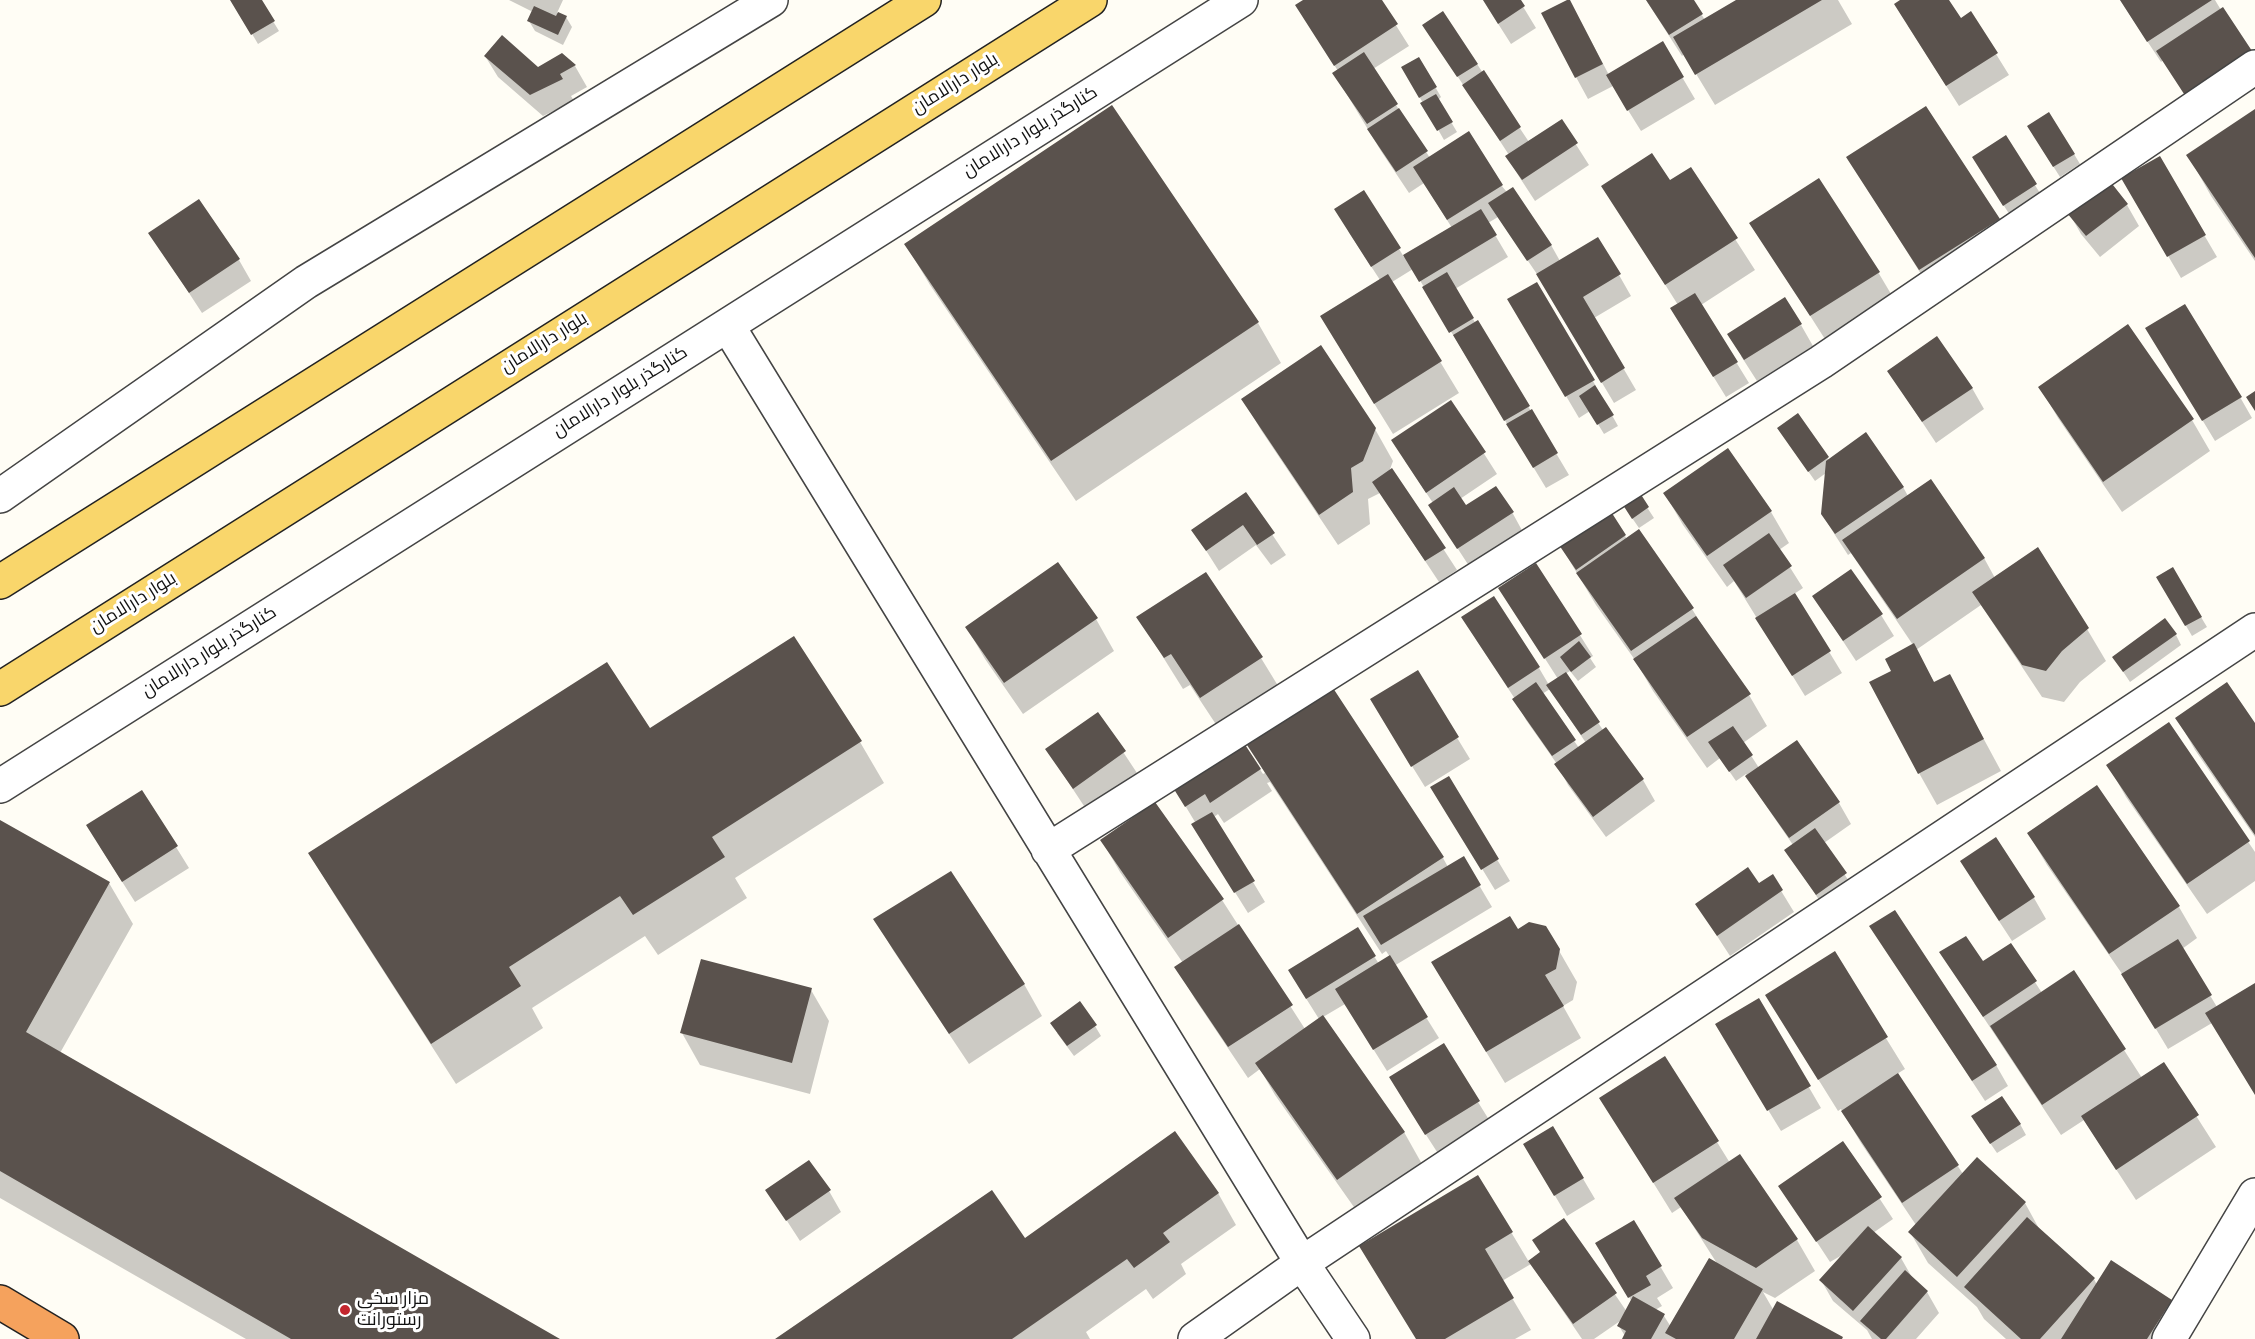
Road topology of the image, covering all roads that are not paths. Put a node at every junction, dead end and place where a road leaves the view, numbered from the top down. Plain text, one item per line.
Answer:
1 (771, 0) edge
2 (924, 0) edge
3 (1090, 0) edge
4 (1241, 0) edge
5 (2255, 67) edge
6 (728, 326) junction
7 (0, 496) edge
8 (0, 582) edge
9 (2255, 630) edge
10 (0, 689) edge
11 (0, 786) edge
12 (1048, 850) junction
13 (2255, 1195) edge
14 (1302, 1263) junction
15 (0, 1302) edge
16 (62, 1339) edge
17 (1195, 1339) edge
18 (1353, 1339) edge
19 (2169, 1339) edge

1 - 7 street
2 - 8 main road
3 - 10 main road, بلوار دارالامان
4 - 6 street, کنارگذر بلوار دارالامان
5 - 12 street
6 - 11 street, کنارگذر بلوار دارالامان
6 - 12 street
9 - 14 street
12 - 14 street
13 - 19 street
14 - 17 street
14 - 18 street
15 - 16 highway

